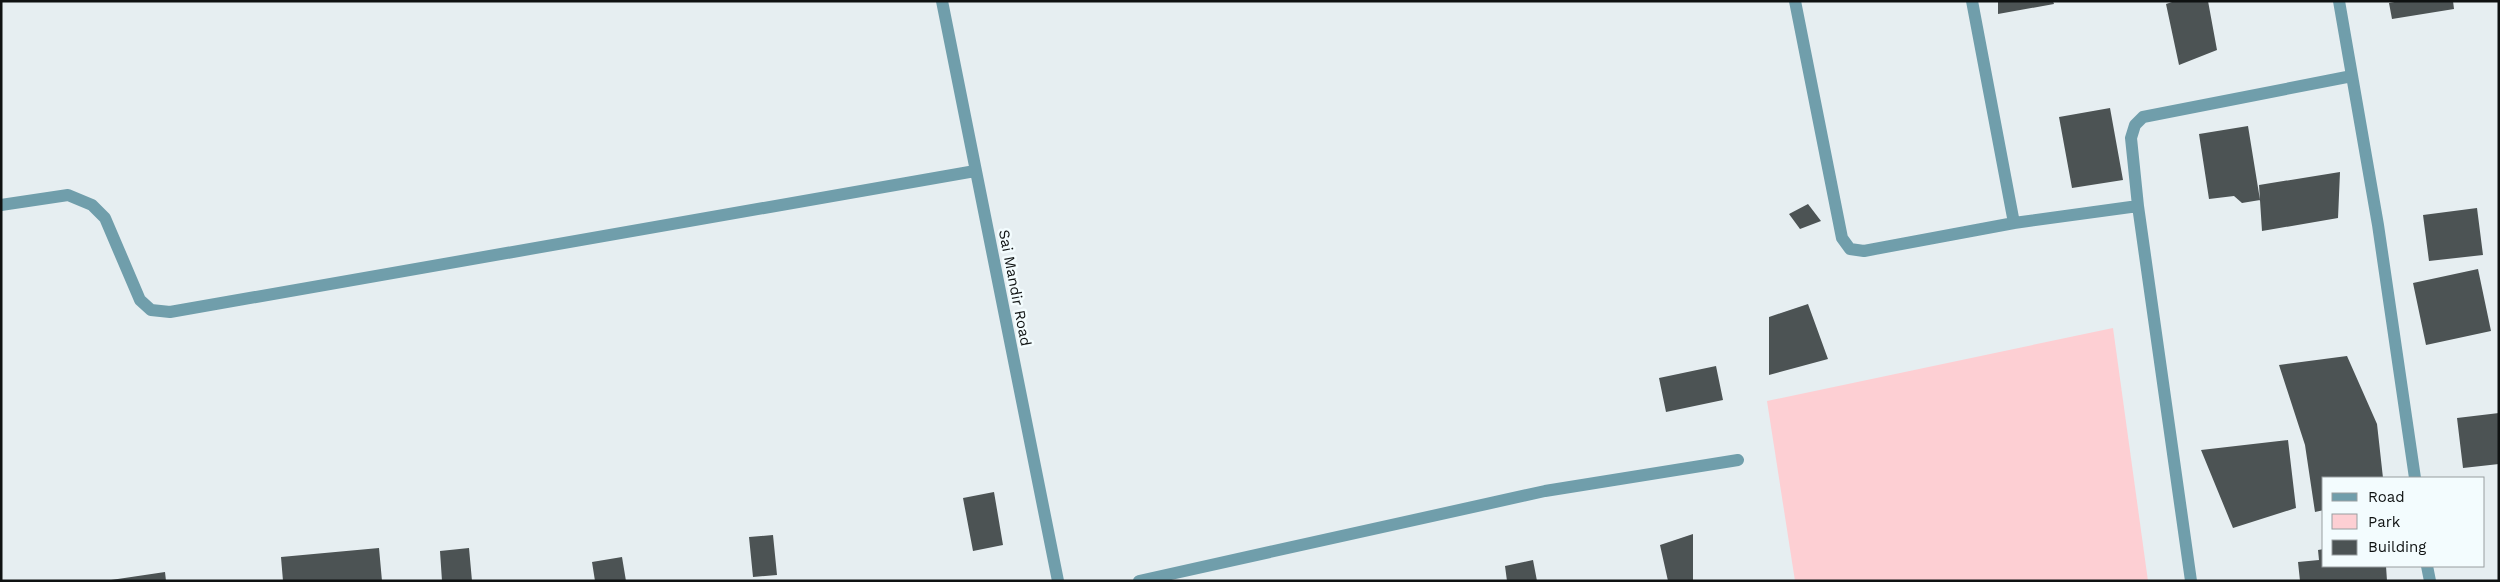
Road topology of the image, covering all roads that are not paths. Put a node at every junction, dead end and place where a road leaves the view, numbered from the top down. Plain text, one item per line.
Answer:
1 (942, 1) edge
2 (1795, 1) edge
3 (1972, 1) edge
4 (2339, 1) edge
5 (2352, 76) junction
6 (975, 171) junction
7 (1, 205) edge
8 (2138, 206) junction
9 (2014, 223) junction
10 (1738, 460) dead end
11 (2415, 477) edge
12 (2427, 567) edge
13 (1058, 581) edge
14 (1139, 581) edge
15 (2191, 581) edge
16 (2430, 581) edge

1 - 6 street, Sai Mandir Road
2 - 9 street
3 - 9 street
4 - 5 street
5 - 8 street
5 - 11 street
6 - 7 street
6 - 13 street, Sai Mandir Road
8 - 9 street
8 - 15 street
10 - 14 street
12 - 16 street

